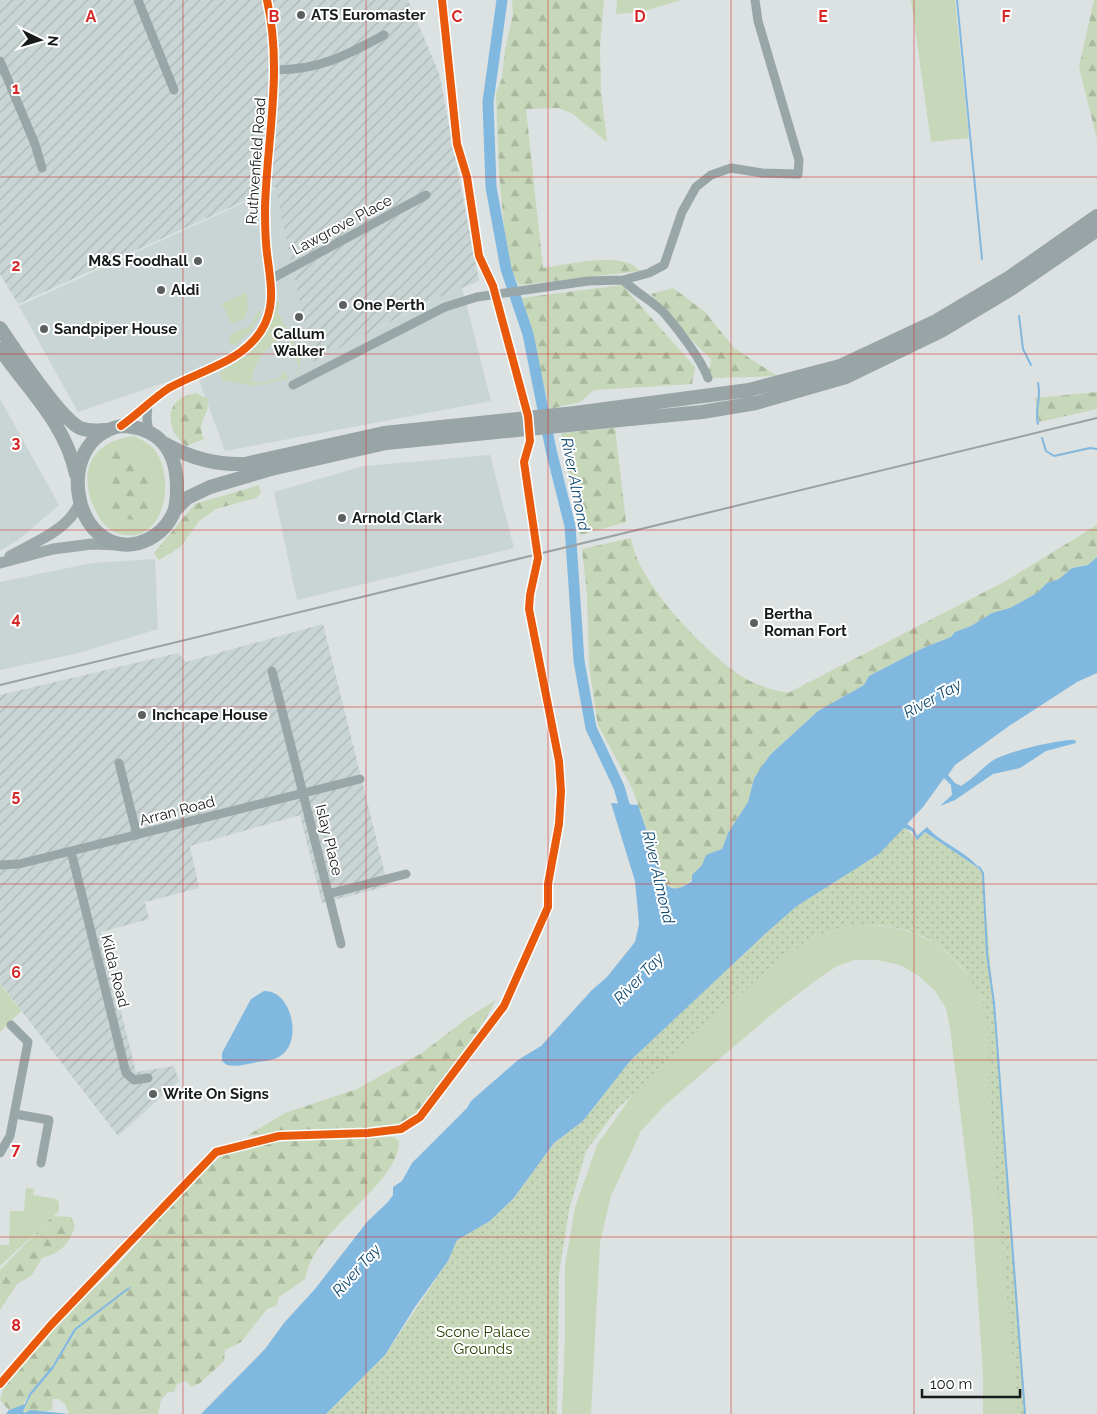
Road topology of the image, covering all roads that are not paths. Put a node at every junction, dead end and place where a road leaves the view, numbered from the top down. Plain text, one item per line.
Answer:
1 (138, 0) edge
2 (267, 0) edge
3 (755, 0) edge
4 (384, 35) dead end
5 (0, 61) edge
6 (276, 70) junction
7 (174, 90) dead end
8 (42, 168) dead end
9 (426, 195) dead end
10 (1097, 216) edge
11 (1097, 230) edge
12 (271, 279) junction
13 (622, 280) junction
14 (0, 328) edge
15 (0, 349) edge
16 (708, 378) dead end
17 (292, 385) dead end
18 (148, 404) junction
19 (576, 419) junction
20 (517, 424) junction
21 (122, 426) junction
22 (104, 430) junction
23 (149, 432) junction
24 (165, 444) junction
25 (78, 485) junction
26 (80, 502) junction
27 (175, 510) junction
28 (127, 544) junction
29 (0, 563) edge
30 (272, 671) dead end
31 (120, 763) dead end
32 (360, 779) dead end
33 (303, 792) junction
34 (137, 835) junction
35 (71, 851) junction
36 (0, 865) edge
37 (406, 874) dead end
38 (328, 894) junction
39 (341, 944) dead end
40 (11, 1025) dead end
41 (148, 1078) dead end
42 (15, 1114) junction
43 (0, 1152) edge
44 (41, 1163) dead end

1 - 7 street
2 - 6 street, Ruthvenfield Road
3 - 13 street
4 - 6 street
5 - 8 street
6 - 12 street, Ruthvenfield Road
9 - 12 street, Lawgrove Place
10 - 19 highway
11 - 19 highway
12 - 18 street, Ruthvenfield Road
13 - 16 street
13 - 17 street
14 - 22 highway
15 - 25 highway
18 - 21 street, Ruthvenfield Road
18 - 23 street
19 - 20 highway
20 - 24 highway
20 - 27 highway
21 - 22 highway
21 - 23 highway
22 - 25 highway
23 - 24 highway
24 - 27 highway
25 - 26 highway
26 - 28 highway
26 - 29 main road
27 - 28 highway
28 - 29 main road
30 - 33 street, Islay Place
31 - 34 street
32 - 33 street, Arran Road
33 - 34 street, Arran Road
33 - 38 street, Islay Place
34 - 35 street, Arran Road
35 - 36 street, Arran Road
35 - 41 street, Kilda Road
37 - 38 street, Islay Place
38 - 39 street, Islay Place
40 - 42 street
42 - 43 street
42 - 44 street

